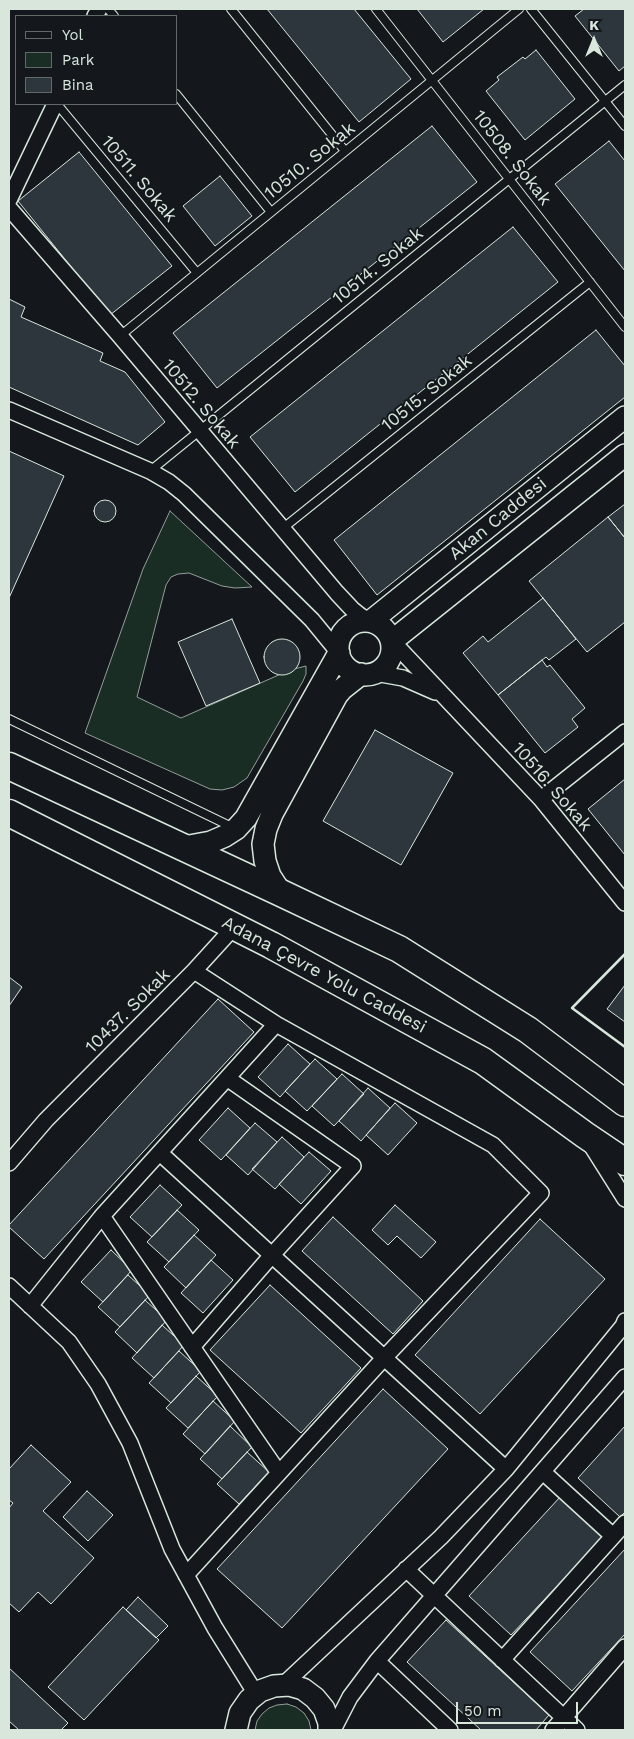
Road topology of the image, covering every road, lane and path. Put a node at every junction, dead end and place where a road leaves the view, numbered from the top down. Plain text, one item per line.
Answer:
1 (231, 9) edge
2 (376, 9) edge
3 (519, 9) edge
4 (531, 9) edge
5 (432, 80) junction
6 (625, 85) edge
7 (178, 96) edge
8 (605, 101) junction
9 (56, 105) edge
10 (57, 105) edge
11 (625, 126) edge
12 (345, 152) junction
13 (509, 179) junction
14 (9, 200) edge
15 (9, 208) edge
16 (271, 212) junction
17 (197, 273) junction
18 (590, 282) junction
19 (625, 327) edge
20 (120, 336) junction
21 (9, 410) edge
22 (625, 417) edge
23 (199, 431) junction
24 (625, 455) edge
25 (150, 470) junction
26 (282, 528) junction
27 (369, 621) junction
28 (392, 642) junction
29 (339, 653) junction
30 (368, 674) junction
31 (447, 699) junction
32 (9, 718) edge
33 (625, 733) edge
34 (9, 766) edge
35 (541, 799) junction
36 (9, 813) edge
37 (236, 829) junction
38 (184, 847) junction
39 (280, 893) junction
40 (625, 903) edge
41 (235, 926) junction
42 (194, 971) junction
43 (276, 1024) junction
44 (227, 1078) junction
45 (624, 1100) edge
46 (46, 1120) junction
47 (585, 1135) junction
48 (9, 1150) edge
49 (160, 1153) junction
50 (625, 1162) edge
51 (9, 1163) edge
52 (625, 1199) edge
53 (102, 1216) junction
54 (272, 1255) junction
55 (11, 1289) edge
56 (30, 1306) junction
57 (625, 1321) edge
58 (192, 1347) junction
59 (384, 1358) junction
60 (625, 1377) edge
61 (506, 1469) junction
62 (543, 1472) junction
63 (279, 1473) junction
64 (625, 1523) edge
65 (613, 1536) junction
66 (406, 1569) junction
67 (186, 1575) junction
68 (433, 1596) junction
69 (622, 1657) edge
70 (502, 1660) junction
71 (377, 1661) junction
72 (282, 1686) junction
73 (256, 1694) junction
74 (564, 1719) junction
75 (236, 1730) edge
76 (329, 1730) edge
77 (333, 1730) edge
78 (450, 1730) edge
79 (553, 1730) edge
80 (576, 1730) edge

1 - 12 lane
2 - 5 lane, 10508. Sokak
3 - 5 lane, 10510. Sokak
4 - 8 lane
5 - 12 lane, 10510. Sokak
5 - 13 lane, 10508. Sokak
6 - 8 lane, 10514. Sokak
7 - 16 lane
8 - 11 lane
8 - 13 lane, 10514. Sokak
9 - 14 street
10 - 17 lane, 10511. Sokak
12 - 16 lane, 10510. Sokak
13 - 18 lane, 10508. Sokak
13 - 23 lane, 10514. Sokak
15 - 20 street, 10512. Sokak
16 - 17 lane, 10510. Sokak
17 - 20 lane, 10510. Sokak
18 - 19 lane, 10508. Sokak
18 - 26 lane, 10515. Sokak
20 - 23 street, 10512. Sokak
21 - 25 street
22 - 27 street, Akan Caddesi
23 - 25 lane, 10514. Sokak
23 - 26 street, 10512. Sokak
24 - 28 street, Akan Caddesi
25 - 29 street
26 - 27 street, 10512. Sokak
27 - 28 street
27 - 29 street
28 - 30 street
28 - 31 street, 10516. Sokak
29 - 30 street
29 - 37 street
30 - 31 street
30 - 39 street
31 - 35 street, 10516. Sokak
32 - 37 lane
33 - 35 street
34 - 38 highway
35 - 40 street, 10516. Sokak
36 - 41 highway, Adana Çevre Yolu Caddesi
37 - 38 street
38 - 39 highway
39 - 45 highway
41 - 42 street, 10437. Sokak
41 - 47 highway, Adana Çevre Yolu Caddesi
42 - 43 street
42 - 46 street, 10437. Sokak
43 - 44 street
43 - 59 street
44 - 49 street
44 - 54 street
46 - 48 street, 10437. Sokak
46 - 51 street, 10437. Sokak
47 - 50 highway, Adana Çevre Yolu Caddesi
47 - 52 street
49 - 53 street
49 - 54 street
53 - 56 street
53 - 58 street
54 - 58 street
54 - 59 street
55 - 56 street
56 - 67 street
57 - 61 street
58 - 63 street
59 - 61 street
59 - 63 street
60 - 62 street
61 - 66 street
62 - 65 street
62 - 68 street
63 - 67 street
64 - 65 street
65 - 70 street
66 - 68 street
66 - 72 street
67 - 73 street
68 - 70 street
68 - 71 street
69 - 74 street
70 - 74 street
71 - 77 street
71 - 78 street
72 - 73 street
72 - 76 street
73 - 75 street
74 - 79 street
74 - 80 street

